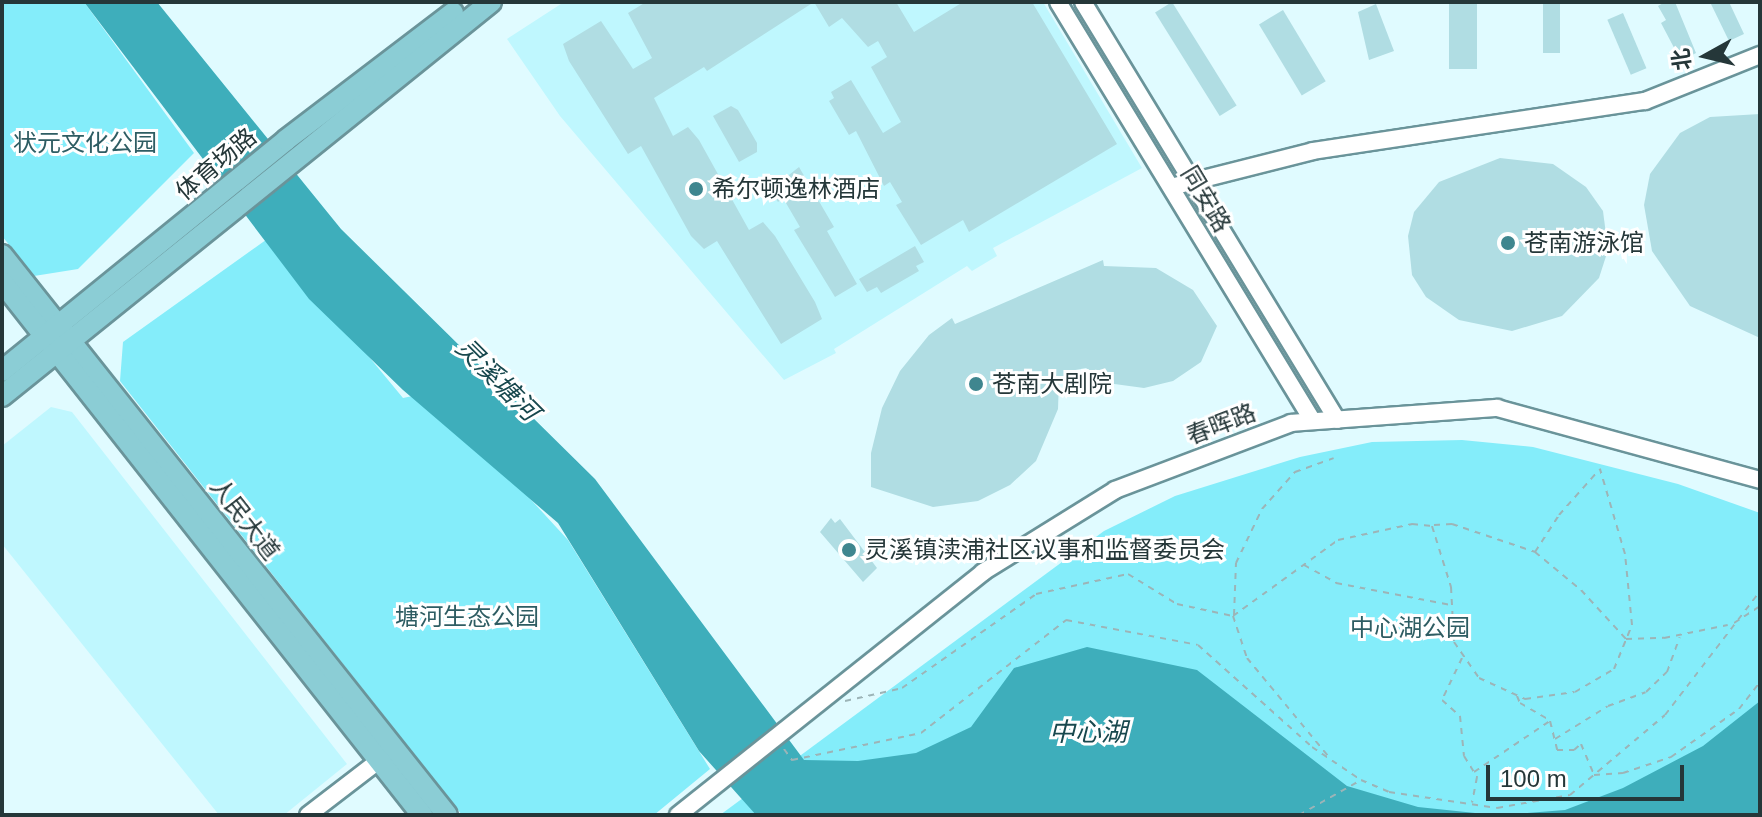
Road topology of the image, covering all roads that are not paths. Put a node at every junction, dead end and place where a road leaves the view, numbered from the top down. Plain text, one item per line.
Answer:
1 (468, 2) edge
2 (491, 2) edge
3 (1058, 2) edge
4 (1083, 2) edge
5 (1760, 55) edge
6 (1190, 179) junction
7 (1171, 187) junction
8 (224, 204) junction
9 (2, 255) edge
10 (2, 282) edge
11 (58, 339) junction
12 (2, 371) edge
13 (2, 396) edge
14 (1337, 420) junction
15 (1313, 421) junction
16 (1760, 480) edge
17 (381, 759) junction
18 (308, 815) edge
19 (422, 815) edge
20 (447, 815) edge
21 (678, 815) edge

1 - 8 main road, 体育场路
2 - 8 main road
3 - 7 street, 同安路
4 - 6 street, 同安路
5 - 6 street
6 - 7 street
6 - 14 street, 同安路
7 - 15 street, 同安路
8 - 11 main road, 体育场路
9 - 11 main road, 人民大道
10 - 11 main road, 人民大道
11 - 12 main road, 体育场路
11 - 13 main road
11 - 17 main road, 人民大道
11 - 20 main road, 人民大道
14 - 15 street, 春晖路
14 - 16 street, 春晖路
15 - 21 street, 春晖路
17 - 18 street
17 - 19 main road, 人民大道

